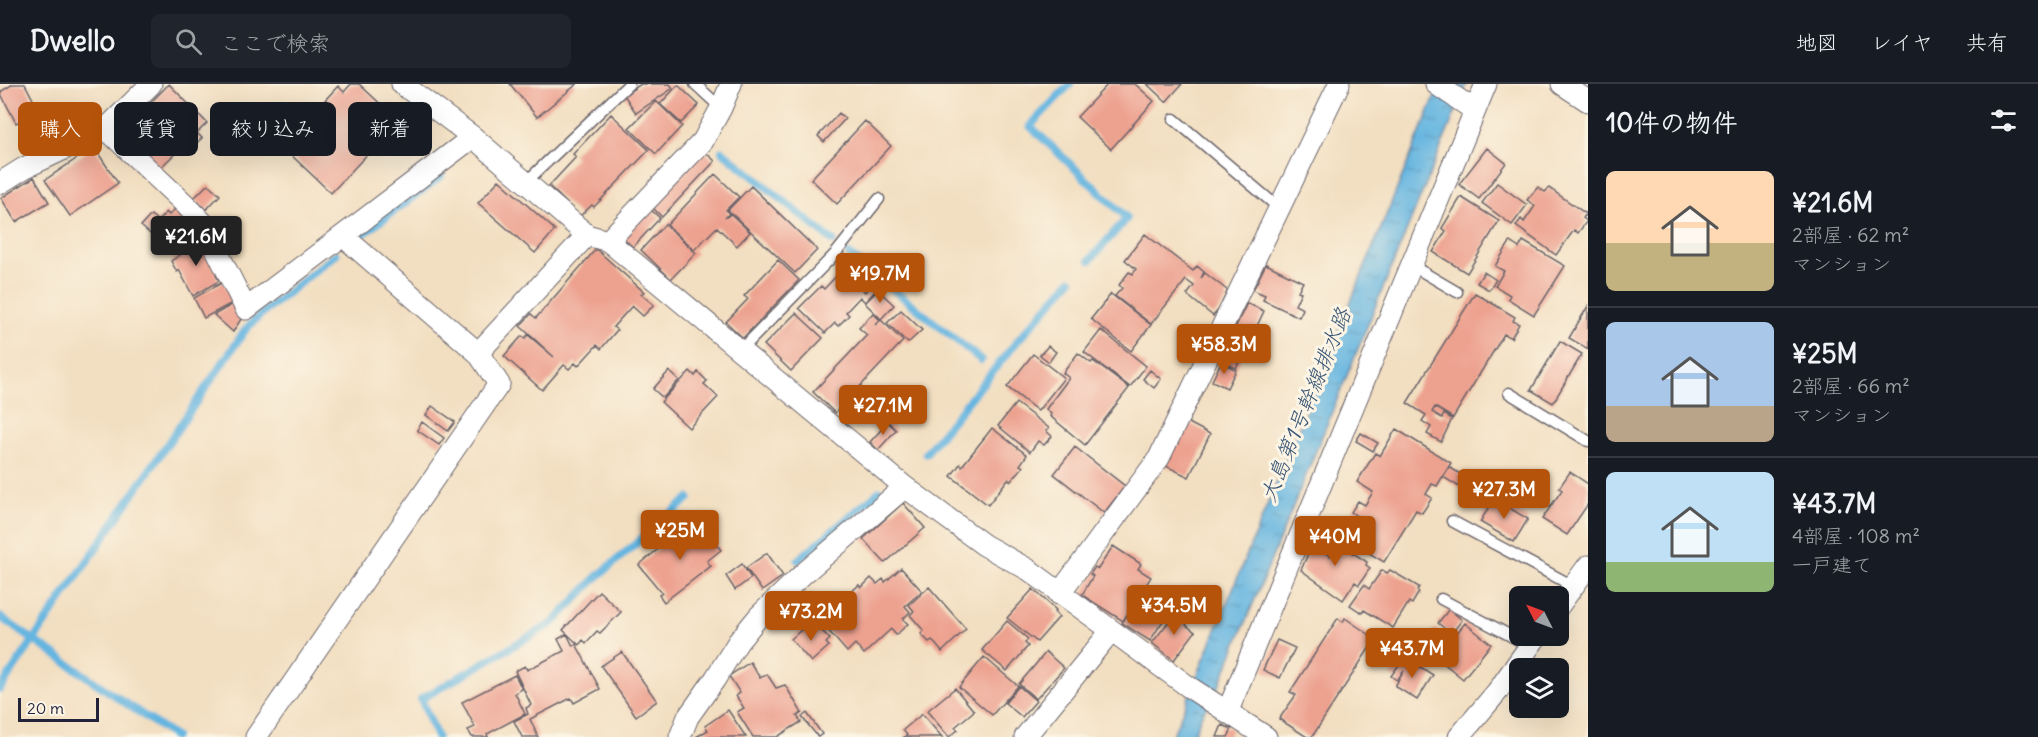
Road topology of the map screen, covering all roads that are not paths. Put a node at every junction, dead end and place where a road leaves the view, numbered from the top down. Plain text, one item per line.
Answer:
1 (151, 84) edge
2 (402, 84) edge
3 (629, 84) edge
4 (695, 84) edge
5 (731, 84) edge
6 (1340, 84) edge
7 (1436, 84) edge
8 (1486, 84) edge
9 (1562, 84) edge
10 (1588, 101) edge
11 (1469, 107) junction
12 (721, 108) junction
13 (1174, 119) dead end
14 (106, 129) junction
15 (473, 137) junction
16 (526, 182) junction
17 (0, 183) edge
18 (879, 199) dead end
19 (1280, 208) junction
20 (587, 235) junction
21 (344, 237) junction
22 (608, 241) junction
23 (1411, 266) junction
24 (1457, 292) dead end
25 (741, 351) junction
26 (478, 353) junction
27 (1509, 393) dead end
28 (1588, 441) edge
29 (905, 487) junction
30 (1452, 521) dead end
31 (1588, 566) edge
32 (1574, 586) junction
33 (1569, 593) edge
34 (1059, 594) junction
35 (1442, 599) dead end
36 (1509, 630) edge
37 (1111, 631) junction
38 (1530, 646) edge
39 (1220, 708) junction
40 (256, 737) edge
41 (680, 737) edge
42 (1025, 737) edge
43 (1266, 737) edge
44 (1459, 737) edge

1 - 14 street
2 - 15 street
3 - 16 lane
4 - 12 lane
5 - 12 street
6 - 19 street
7 - 11 street
8 - 11 street
9 - 10 street
11 - 23 street
12 - 22 street
13 - 19 lane
14 - 17 street
14 - 21 street
15 - 16 street
15 - 21 street
16 - 20 street
18 - 25 lane
19 - 34 street
20 - 22 street
20 - 26 street
21 - 26 street
22 - 25 street
23 - 24 lane
23 - 39 street
25 - 29 street
26 - 40 street
27 - 28 lane
29 - 34 street
29 - 41 street
30 - 32 lane
31 - 32 street
32 - 33 street
34 - 37 street
35 - 36 lane
37 - 39 street
37 - 42 street
38 - 44 street
39 - 43 street

